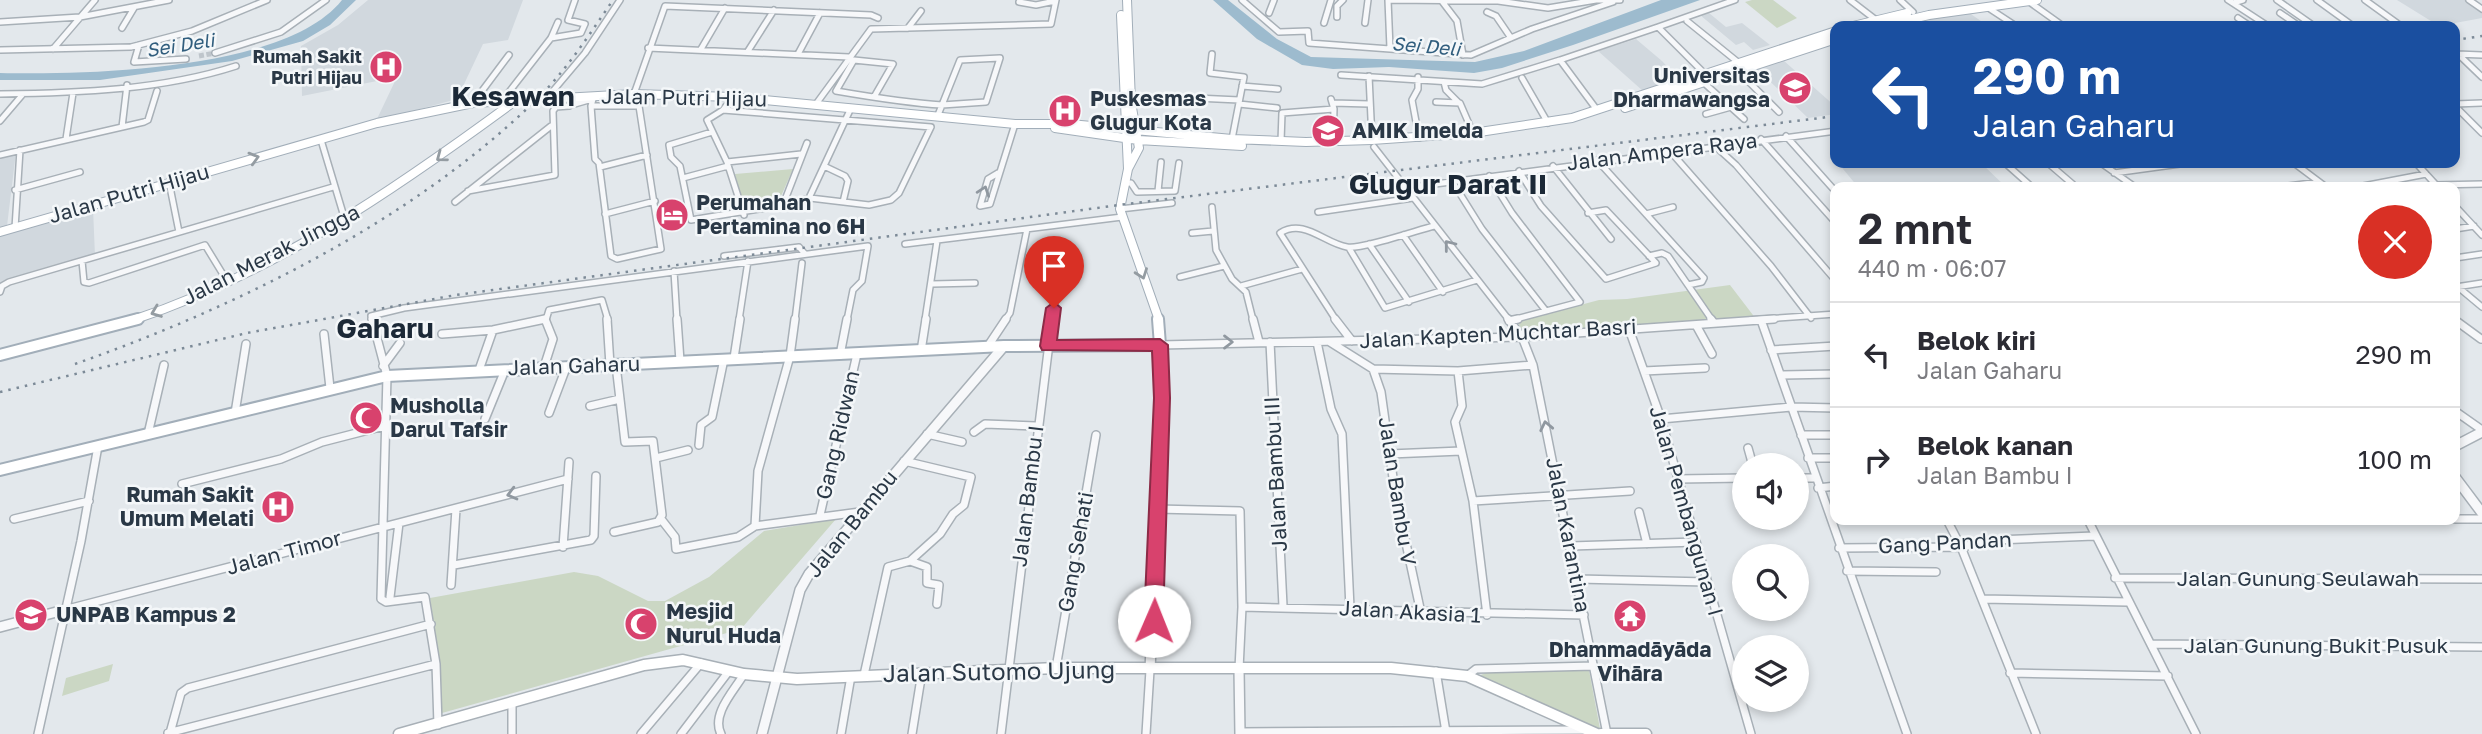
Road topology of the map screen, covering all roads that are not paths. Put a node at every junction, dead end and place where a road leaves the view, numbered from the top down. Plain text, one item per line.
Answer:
1 (95, 0) edge
2 (169, 0) edge
3 (267, 0) edge
4 (326, 0) edge
5 (575, 0) edge
6 (620, 0) edge
7 (1056, 0) edge
8 (1120, 0) edge
9 (1127, 0) edge
10 (1242, 0) edge
11 (1274, 0) edge
12 (1331, 0) edge
13 (1343, 0) edge
14 (1368, 0) edge
15 (1389, 0) edge
16 (1463, 0) edge
17 (1541, 0) edge
18 (1735, 0) edge
19 (1850, 0) edge
20 (1900, 0) edge
21 (2037, 0) edge
22 (2244, 0) edge
23 (2277, 0) edge
24 (2317, 0) edge
25 (2324, 0) edge
26 (2365, 0) edge
27 (2469, 0) edge
28 (1441, 1) edge
29 (1584, 1) edge
30 (1616, 1) edge
31 (2027, 1) edge
32 (2230, 1) edge
33 (153, 2) edge
34 (1018, 2) dead end
35 (1507, 2) edge
36 (1988, 3) edge
37 (134, 8) junction
38 (725, 8) junction
39 (1548, 8) junction
40 (2482, 9) edge
41 (774, 10) junction
42 (920, 11) dead end
43 (1487, 12) dead end
44 (1913, 12) junction
45 (820, 13) junction
46 (1269, 13) dead end
47 (2280, 13) dead end
48 (80, 17) junction
49 (1337, 17) dead end
50 (878, 18) dead end
51 (2238, 18) dead end
52 (1687, 21) dead end
53 (1876, 21) edge
54 (1885, 21) edge
55 (1903, 21) edge
56 (2010, 21) edge
57 (2056, 21) edge
58 (2242, 21) edge
59 (2260, 21) edge
60 (2292, 21) edge
61 (2307, 21) edge
62 (2346, 21) edge
63 (2352, 21) edge
64 (2394, 21) edge
65 (0, 22) edge
66 (558, 22) dead end
67 (1324, 23) dead end
68 (1365, 23) dead end
69 (1658, 27) junction
70 (122, 28) dead end
71 (908, 29) junction
72 (1830, 33) edge
73 (551, 38) junction
74 (1511, 38) junction
75 (1830, 41) edge
76 (139, 45) junction
77 (649, 48) junction
78 (1390, 48) junction
79 (701, 49) junction
80 (0, 50) edge
81 (53, 50) junction
82 (748, 51) junction
83 (215, 53) tunnel mouth
84 (798, 54) junction
85 (1212, 54) dead end
86 (2460, 54) edge
87 (509, 55) dead end
88 (1463, 55) junction
89 (1762, 55) junction
90 (2482, 55) edge
91 (849, 57) junction
92 (2460, 57) edge
93 (186, 59) dead end
94 (1560, 60) junction
95 (1770, 61) junction
96 (236, 66) dead end
97 (1739, 67) junction
98 (1341, 75) dead end
99 (1369, 76) junction
100 (1418, 77) junction
101 (2482, 77) edge
102 (1522, 78) dead end
103 (1704, 78) junction
104 (1444, 82) junction
105 (127, 85) junction
106 (1242, 86) junction
107 (1278, 89) dead end
108 (156, 91) dead end
109 (73, 93) junction
110 (634, 93) junction
111 (0, 94) edge
112 (23, 94) junction
113 (733, 97) junction
114 (874, 97) junction
115 (547, 98) junction
116 (1196, 99) dead end
117 (516, 100) junction
118 (592, 100) junction
119 (502, 101) junction
120 (488, 102) junction
121 (1239, 102) junction
122 (1436, 102) dead end
123 (1458, 102) junction
124 (472, 103) junction
125 (944, 103) junction
126 (2482, 103) edge
127 (816, 104) junction
128 (1332, 104) junction
129 (1369, 104) junction
130 (2460, 105) edge
131 (1731, 107) junction
132 (851, 108) junction
133 (1277, 108) dead end
134 (723, 110) junction
135 (1597, 110) junction
136 (2460, 110) edge
137 (1779, 112) dead end
138 (1706, 114) dead end
139 (938, 115) junction
140 (495, 116) junction
141 (1744, 119) dead end
142 (0, 121) edge
143 (845, 121) junction
144 (1548, 123) junction
145 (1015, 124) junction
146 (2473, 124) junction
147 (2482, 124) edge
148 (122, 127) junction
149 (551, 127) junction
150 (712, 132) junction
151 (1830, 132) edge
152 (1473, 133) junction
153 (2482, 133) edge
154 (1127, 134) junction
155 (1786, 136) junction
156 (1419, 138) junction
157 (66, 139) junction
158 (1232, 139) junction
159 (1761, 139) junction
160 (321, 140) junction
161 (1138, 140) junction
162 (1281, 141) junction
163 (1333, 142) junction
164 (807, 143) dead end
165 (1373, 143) junction
166 (1715, 146) junction
167 (20, 150) junction
168 (1670, 151) junction
169 (801, 154) junction
170 (0, 155) edge
171 (647, 155) junction
172 (1597, 160) junction
173 (1161, 162) dead end
174 (1179, 163) dead end
175 (728, 164) junction
176 (1127, 164) junction
177 (824, 166) junction
178 (1553, 166) junction
179 (600, 167) junction
180 (2011, 168) edge
181 (2054, 168) edge
182 (2108, 168) edge
183 (2150, 168) edge
184 (2301, 168) edge
185 (2421, 168) edge
186 (1519, 171) junction
187 (80, 172) dead end
188 (998, 173) junction
189 (2114, 173) junction
190 (2426, 174) junction
191 (1489, 176) junction
192 (682, 178) junction
193 (1452, 181) junction
194 (169, 182) junction
195 (2026, 182) edge
196 (2070, 182) edge
197 (2128, 182) edge
198 (2319, 182) edge
199 (2384, 182) edge
200 (2433, 182) edge
201 (1125, 183) junction
202 (2482, 184) edge
203 (1830, 185) edge
204 (2460, 185) edge
205 (334, 187) junction
206 (1405, 188) junction
207 (15, 190) junction
208 (468, 191) junction
209 (1158, 191) junction
210 (809, 198) junction
211 (1413, 198) junction
212 (655, 201) junction
213 (455, 202) dead end
214 (843, 202) junction
215 (1172, 203) dead end
216 (783, 205) junction
217 (1212, 207) dead end
218 (1673, 207) dead end
219 (2460, 211) edge
220 (743, 212) junction
221 (1318, 212) dead end
222 (1121, 213) junction
223 (1588, 213) junction
224 (1646, 214) junction
225 (605, 215) junction
226 (1830, 216) edge
227 (345, 220) junction
228 (1434, 226) junction
229 (2474, 226) junction
230 (15, 228) junction
231 (2460, 228) edge
232 (1027, 229) junction
233 (1213, 231) junction
234 (0, 232) edge
235 (179, 232) junction
236 (1192, 233) dead end
237 (1403, 235) junction
238 (2482, 235) edge
239 (1611, 239) dead end
240 (937, 241) junction
241 (905, 244) dead end
242 (1369, 244) junction
243 (1349, 248) junction
244 (805, 254) junction
245 (2482, 254) edge
246 (724, 256) dead end
247 (1649, 256) junction
248 (2460, 257) edge
249 (82, 261) junction
250 (748, 261) junction
251 (803, 263) dead end
252 (1074, 264) dead end
253 (1224, 266) junction
254 (1302, 269) junction
255 (674, 271) junction
256 (1830, 274) edge
257 (1180, 277) dead end
258 (1477, 280) junction
259 (227, 281) junction
260 (975, 283) dead end
261 (2482, 283) edge
262 (932, 284) junction
263 (1688, 285) junction
264 (2460, 285) edge
265 (1241, 286) junction
266 (2460, 287) edge
267 (0, 292) edge
268 (1443, 292) junction
269 (1409, 302) junction
270 (2482, 307) edge
271 (1546, 311) junction
272 (1830, 315) edge
273 (1811, 318) junction
274 (545, 319) junction
275 (1761, 320) junction
276 (1509, 321) junction
277 (1714, 323) junction
278 (2460, 324) edge
279 (1696, 325) junction
280 (1629, 329) junction
281 (493, 330) junction
282 (324, 334) dead end
283 (442, 334) dead end
284 (1522, 337) junction
285 (2481, 339) edge
286 (1352, 341) junction
287 (1259, 342) junction
288 (1270, 342) junction
289 (1317, 342) junction
290 (1330, 342) junction
291 (400, 343) dead end
292 (246, 344) dead end
293 (1160, 345) junction
294 (1048, 346) junction
295 (1830, 346) edge
296 (994, 347) junction
297 (1771, 350) junction
298 (921, 351) junction
299 (857, 354) junction
300 (1712, 354) dead end
301 (0, 355) edge
302 (840, 355) junction
303 (790, 356) junction
304 (729, 359) junction
305 (680, 361) junction
306 (163, 365) dead end
307 (613, 365) junction
308 (1533, 365) junction
309 (383, 366) junction
310 (567, 366) junction
311 (544, 367) junction
312 (1705, 368) dead end
313 (506, 369) junction
314 (1373, 369) junction
315 (480, 370) junction
316 (1458, 371) junction
317 (1644, 372) junction
318 (1830, 374) edge
319 (1782, 375) junction
320 (387, 376) junction
321 (330, 388) junction
322 (620, 399) junction
323 (590, 406) dead end
324 (1791, 407) junction
325 (1830, 408) edge
326 (235, 412) junction
327 (549, 412) dead end
328 (2460, 416) edge
329 (485, 419) dead end
330 (1661, 419) junction
331 (388, 425) junction
332 (1036, 426) junction
333 (974, 432) dead end
334 (2479, 433) edge
335 (148, 434) junction
336 (927, 434) junction
337 (1096, 435) dead end
338 (1801, 435) junction
339 (1830, 435) edge
340 (962, 442) dead end
341 (2460, 443) edge
342 (2482, 444) edge
343 (698, 445) dead end
344 (98, 446) junction
345 (1748, 448) dead end
346 (688, 450) dead end
347 (1461, 451) junction
348 (1749, 453) edge
349 (1806, 453) edge
350 (1390, 454) junction
351 (656, 458) junction
352 (1809, 458) edge
353 (1830, 458) edge
354 (904, 460) junction
355 (569, 461) dead end
356 (1809, 461) edge
357 (0, 470) edge
358 (596, 476) dead end
359 (1732, 478) edge
360 (1809, 478) edge
361 (1815, 478) junction
362 (568, 479) junction
363 (1677, 479) junction
364 (182, 484) dead end
365 (2460, 484) edge
366 (1830, 486) edge
367 (1818, 488) junction
368 (1630, 491) dead end
369 (1560, 493) junction
370 (89, 501) junction
371 (1473, 501) junction
372 (456, 509) junction
373 (1157, 509) junction
374 (858, 512) junction
375 (1639, 512) dead end
376 (2482, 513) edge
377 (820, 515) junction
378 (14, 519) dead end
379 (661, 519) junction
380 (2460, 519) edge
381 (2482, 519) edge
382 (1830, 522) edge
383 (399, 523) junction
384 (1831, 525) edge
385 (1950, 525) edge
386 (2090, 525) edge
387 (755, 526) junction
388 (384, 527) junction
389 (614, 532) dead end
390 (2094, 536) junction
391 (1696, 542) junction
392 (1647, 544) junction
393 (1571, 546) junction
394 (563, 547) junction
395 (1961, 547) junction
396 (1839, 548) junction
397 (910, 561) junction
398 (454, 565) junction
399 (1847, 571) junction
400 (1936, 572) dead end
401 (2115, 578) junction
402 (1578, 579) junction
403 (2482, 579) edge
404 (1707, 582) junction
405 (451, 585) dead end
406 (390, 597) dead end
407 (1982, 600) junction
408 (2128, 602) junction
409 (936, 604) dead end
410 (1283, 606) junction
411 (1350, 608) junction
412 (1241, 609) junction
413 (64, 610) junction
414 (1421, 613) junction
415 (1488, 615) junction
416 (1584, 615) junction
417 (432, 624) junction
418 (0, 627) edge
419 (2151, 644) junction
420 (2482, 647) edge
421 (701, 663) junction
422 (436, 664) junction
423 (1594, 666) junction
424 (1056, 668) junction
425 (1007, 669) junction
426 (1239, 669) junction
427 (1150, 670) junction
428 (729, 671) junction
429 (1436, 671) junction
430 (922, 672) junction
431 (2010, 673) junction
432 (744, 674) junction
433 (864, 675) junction
434 (850, 676) junction
435 (2168, 676) junction
436 (1468, 677) junction
437 (778, 679) junction
438 (512, 704) junction
439 (438, 725) junction
440 (1446, 732) edge
441 (168, 733) edge
442 (1240, 733) edge
443 (1595, 733) edge
444 (38, 734) edge
445 (400, 734) edge
446 (512, 734) edge
447 (641, 734) edge
448 (681, 734) edge
449 (721, 734) edge
450 (762, 734) edge
451 (841, 734) edge
452 (912, 734) edge
453 (1001, 734) edge
454 (1146, 734) edge
455 (1607, 734) edge
456 (1646, 734) edge
457 (1751, 734) edge
458 (1907, 734) edge
459 (2036, 734) edge
460 (2196, 734) edge

1 - 48 street
2 - 33 street
3 - 76 street
4 - 83 street
5 - 73 street
6 - 115 street
7 - 34 street
7 - 71 street
8 - 154 main road
9 - 161 main road
10 - 78 street
11 - 46 street
12 - 67 street
13 - 49 street
14 - 68 street
15 - 28 street
15 - 78 street
16 - 28 street
16 - 35 street
17 - 39 street
18 - 69 street
19 - 53 street
20 - 44 street
21 - 31 main road
22 - 32 street
23 - 61 street
24 - 62 street
25 - 63 street
26 - 64 street
27 - 40 street
28 - 88 street
29 - 30 street
29 - 39 street
30 - 74 street
31 - 36 main road
31 - 57 street
32 - 59 street
33 - 37 street
35 - 39 street
36 - 44 main road
36 - 55 main road
36 - 56 street
37 - 48 street
37 - 70 street
38 - 41 street
38 - 77 street
38 - 79 street
41 - 45 street
41 - 82 street
42 - 71 street
43 - 74 street
44 - 54 main road
45 - 50 street
45 - 84 street
47 - 60 street
48 - 65 street
48 - 81 street
51 - 58 street
52 - 97 street
66 - 73 street
69 - 94 street
69 - 103 street
71 - 91 street
72 - 89 main road
73 - 119 street
74 - 88 street
75 - 95 main road
76 - 81 street
76 - 93 street
77 - 79 street
77 - 110 street
78 - 88 street
79 - 82 street
80 - 81 street
82 - 84 street
84 - 91 street
85 - 106 street
86 - 90 street
87 - 124 street
89 - 95 main road
89 - 97 main road
91 - 127 street
92 - 101 street
94 - 104 street
94 - 135 street
95 - 97 main road
96 - 105 street
97 - 103 main road
97 - 137 street
98 - 99 street
99 - 100 street
99 - 129 street
100 - 104 street
100 - 156 street
102 - 144 street
103 - 131 street
103 - 135 main road
103 - 165 main road
104 - 123 street
105 - 109 street
105 - 148 street
106 - 107 street
106 - 121 street
108 - 148 street
109 - 112 street
109 - 157 street
110 - 113 main road, Jalan Putri Hijau
110 - 118 main road, Jalan Putri Hijau
111 - 112 street
112 - 142 street
113 - 127 main road, Jalan Putri Hijau
113 - 134 street
114 - 114 street
114 - 125 street
115 - 117 main road, Jalan Putri Hijau
115 - 118 main road, Jalan Putri Hijau
116 - 121 street
117 - 119 main road, Jalan Putri Hijau
117 - 140 main road, Jalan Merak Jingga
118 - 149 street
118 - 171 street
118 - 179 street
119 - 120 main road, Jalan Putri Hijau
120 - 124 main road, Jalan Putri Hijau
120 - 140 main road
121 - 133 street
121 - 158 street
122 - 123 street
123 - 152 street
124 - 160 main road, Jalan Putri Hijau
125 - 125 street
125 - 139 street
126 - 130 street
127 - 132 main road, Jalan Putri Hijau
128 - 129 street
128 - 162 street
128 - 163 street
129 - 165 street
131 - 138 street
131 - 141 street
132 - 139 main road, Jalan Putri Hijau
132 - 143 street
134 - 143 street
134 - 150 street
135 - 144 main road
136 - 146 street
139 - 145 main road, Jalan Putri Hijau
140 -> 227 main road, Jalan Merak Jingga
143 - 177 street
143 - 214 street
144 - 152 main road
145 - 154 main road, Jalan Putri Hijau
145 - 188 street
146 - 147 street
146 - 153 street
148 - 157 street
149 - 208 street
149 - 208 street
150 - 175 street
150 - 192 street
151 - 155 street, Jalan Ampera Raya
152 - 156 main road
154 - 161 main road, Jalan Putri Hijau
154 - 176 main road
155 - 159 street, Jalan Ampera Raya
155 - 203 street
156 - 165 main road
157 - 167 street
158 - 161 main road
158 - 162 main road
159 - 166 street, Jalan Ampera Raya
159 - 226 street
194 -> 160 main road, Jalan Putri Hijau
160 - 205 street
161 - 165 main road
161 - 176 main road
162 - 163 main road
163 - 165 main road
164 - 169 street
165 - 206 street, Jalan Karantina
166 - 168 street, Jalan Ampera Raya
166 - 256 street
167 - 170 street
167 - 207 street
168 - 172 street, Jalan Ampera Raya
168 - 273 street
169 - 175 street
169 - 216 street
171 - 179 street
171 - 212 street
172 - 178 street, Jalan Ampera Raya
172 - 224 street
173 - 209 street
174 - 209 street
175 - 192 street
175 - 220 street
176 - 201 main road
177 - 210 street
177 - 214 street
178 - 186 street, Jalan Ampera Raya
178 - 223 street
179 - 225 street
180 - 195 street
181 - 196 street
182 - 189 street
183 - 189 street
184 - 198 street
185 - 190 street
186 - 191 street, Jalan Ampera Raya
186 - 247 street
187 - 207 street
188 -> 188 street
189 - 197 street
190 - 199 street
190 - 200 street
191 - 193 street, Jalan Ampera Raya
191 - 271 street
192 - 220 street
193 - 206 street, Jalan Ampera Raya
193 - 271 street
194 - 230 main road, Jalan Putri Hijau
194 - 235 street
201 - 209 street
201 - 222 main road
202 - 204 street
205 - 227 street
205 - 235 street
206 - 211 street, Jalan Karantina
207 - 230 street
208 - 213 street
210 - 214 street
210 - 216 street
211 - 221 street
211 - 228 street, Jalan Karantina
212 - 225 street
212 - 225 street
215 - 222 street
216 - 220 street
217 - 233 street
218 - 224 street
219 - 229 street
222 - 232 street
222 -> 293 main road
223 - 239 street
223 - 247 street
224 - 263 street
227 - 259 main road, Jalan Merak Jingga
228 - 237 street
258 -> 228 street, Jalan Karantina
229 - 231 street
229 - 238 street
230 - 234 main road, Jalan Putri Hijau
232 - 240 street
232 - 296 street
233 - 236 street
233 - 253 street
235 - 249 street
237 - 242 street
237 - 268 street
240 - 241 street
240 - 262 street
242 - 243 street
242 - 269 street
243 - 254 street
243 - 269 street
244 - 246 street
244 - 250 street
244 - 302 street
245 - 248 street
247 - 263 street
249 - 259 street
249 - 267 street
250 - 255 street
250 - 304 street
251 - 303 street
252 - 294 street, Jalan Bambu I
253 - 257 street
253 - 265 street
254 - 265 street
254 - 286 street
255 - 305 street
255 - 309 street
258 - 268 street
258 - 276 street, Jalan Karantina
259 -> 301 main road, Jalan Merak Jingga
260 - 262 street
261 - 264 street
262 - 298 street
263 - 277 street
265 - 287 street
266 - 270 street
268 - 269 street
271 - 276 street
272 - 273 street, Jalan Kapten Muchtar Basri
273 - 275 street, Jalan Kapten Muchtar Basri
274 - 281 street
274 - 307 street
274 - 311 street
275 - 277 street, Jalan Kapten Muchtar Basri
275 - 297 street
276 - 284 street, Jalan Karantina
277 - 279 street, Jalan Kapten Muchtar Basri
278 - 285 street
279 - 280 street, Jalan Kapten Muchtar Basri
279 - 300 street
280 - 284 street, Jalan Kapten Muchtar Basri
280 - 317 street, Jalan Pembangunan I
281 - 283 street
281 - 315 street
282 - 321 street
284 - 286 street, Jalan Kapten Muchtar Basri
284 - 308 street, Jalan Karantina
286 - 290 street, Jalan Kapten Muchtar Basri
287 - 288 street, Jalan Kapten Muchtar Basri
293 -> 287 street, Jalan Kapten Muchtar Basri
288 - 289 street, Jalan Kapten Muchtar Basri
288 - 410 street, Jalan Bambu III
289 - 290 street, Jalan Kapten Muchtar Basri
289 - 411 street
290 - 314 street
291 - 309 street
292 - 326 street
293 - 294 main road, Jalan Gaharu
293 - 373 street
294 - 296 main road, Jalan Gaharu
294 - 332 street, Jalan Bambu I
295 - 297 street
296 - 298 main road, Jalan Gaharu
296 - 336 street, Jalan Bambu
297 - 319 street
298 - 299 main road, Jalan Gaharu
299 - 302 main road, Jalan Gaharu
299 - 377 street, Gang Ridwan
302 - 303 main road, Jalan Gaharu
303 - 304 main road, Jalan Gaharu
303 - 387 street
304 - 305 main road, Jalan Gaharu
304 - 343 street
305 - 307 main road, Jalan Gaharu
306 - 335 street
307 - 310 main road, Jalan Gaharu
307 - 322 street
308 - 316 street
369 -> 308 street, Jalan Karantina
309 - 320 street
310 - 311 main road, Jalan Gaharu
310 - 327 street
311 - 313 main road, Jalan Gaharu
312 - 317 street
313 - 315 main road, Jalan Gaharu
313 - 329 street
314 - 316 street
314 - 350 street, Jalan Bambu V
315 - 320 main road, Jalan Gaharu
316 - 347 street
317 - 330 street, Jalan Pembangunan I
318 - 319 street
319 - 324 street
320 - 321 main road, Jalan Gaharu
320 - 331 street
321 - 326 main road, Jalan Gaharu
322 - 323 street
322 - 351 street
324 - 325 street
324 - 330 street
324 - 338 street
326 - 335 main road, Jalan Gaharu
328 - 334 street
330 - 363 street, Jalan Pembangunan I
331 - 364 street
331 - 388 street
332 - 333 street
332 - 425 street, Jalan Bambu I
334 - 341 street
334 - 342 street
335 - 344 main road, Jalan Gaharu
336 - 340 street
336 - 354 street, Jalan Bambu
337 - 424 street, Gang Sehati
338 - 339 street
338 - 349 street
344 - 357 main road, Jalan Gaharu
344 - 370 street
345 - 348 street
346 - 351 street
347 - 350 street
347 - 371 street
350 - 414 street, Jalan Bambu V
351 - 379 street
352 - 353 street
354 - 374 street, Jalan Bambu
354 - 397 street
355 - 362 street
356 - 361 street
358 - 394 street
359 - 363 street
360 - 361 street
361 - 367 street
362 -> 372 street, Jalan Timor
362 - 394 street
363 - 391 street, Jalan Pembangunan I
365 - 376 street
366 - 367 street
367 - 382 street
368 - 369 street
369 - 371 street
369 - 393 street, Jalan Karantina
370 - 378 street
370 - 413 street
371 - 415 street
372 - 383 street, Jalan Timor
372 - 398 street
373 - 412 street
373 - 427 street
374 - 377 street
374 - 437 street, Jalan Bambu
375 - 392 street
377 - 387 street
379 - 387 street
379 - 389 street
380 - 381 street
383 - 388 street, Jalan Timor
383 - 406 street
384 - 396 street
385 - 395 street
386 - 390 street
388 - 413 street, Jalan Timor
388 - 417 street
390 - 395 street, Gang Pandan
390 - 401 street
391 - 392 street
391 - 404 street, Jalan Pembangunan I
392 - 393 street
393 - 402 street, Jalan Karantina
394 - 398 street
395 - 396 street, Gang Pandan
395 - 407 street
396 - 399 street
397 - 409 street
397 - 433 street
398 - 405 street
399 - 400 street
399 - 458 street
401 - 403 street, Jalan Gunung Seulawah
401 - 408 street
402 - 404 street
402 - 416 street, Jalan Karantina
404 - 457 street, Jalan Pembangunan I
407 - 408 street
407 - 431 street
408 - 419 street
410 - 411 street, Jalan Akasia 1
410 - 412 street, Jalan Akasia 1
411 - 414 street, Jalan Akasia 1
412 - 426 street
413 - 418 street, Jalan Timor
413 - 444 street
414 - 415 street, Jalan Akasia 1
415 - 416 street, Jalan Akasia 1
416 - 423 street, Jalan Karantina
417 - 422 street
417 - 441 street
419 - 420 street, Jalan Gunung Bukit Pusuk
419 - 435 street
421 - 428 main road, Jalan Sutomo Ujung
421 - 438 main road, Jalan Sutomo Ujung
421 - 447 street
422 - 439 street
422 - 441 street
423 - 436 street
423 - 455 street, Jalan Karantina
424 - 425 main road, Jalan Sutomo Ujung
424 - 427 main road, Jalan Sutomo Ujung
425 - 430 main road, Jalan Sutomo Ujung
425 - 453 street, Jalan Bambu I
426 - 427 main road, Jalan Sutomo Ujung
426 - 429 main road, Jalan Sutomo Ujung
426 - 442 street
427 - 454 street
428 - 432 main road, Jalan Sutomo Ujung
428 - 448 street
429 - 436 main road, Jalan Sutomo Ujung
429 - 440 street
430 - 433 main road, Jalan Sutomo Ujung
430 - 452 street
431 - 435 street
431 - 459 street
432 - 437 main road, Jalan Sutomo Ujung
432 - 449 street
433 - 434 main road, Jalan Sutomo Ujung
434 - 437 main road, Jalan Sutomo Ujung
434 - 451 street
435 - 460 street
436 - 443 main road, Jalan Sutomo Ujung
437 - 450 street, Jalan Bambu
438 - 439 main road, Jalan Sutomo Ujung
438 - 446 street
439 - 445 main road, Jalan Sutomo Ujung
440 - 442 street
440 - 443 street
443 - 455 main road
455 - 456 main road

